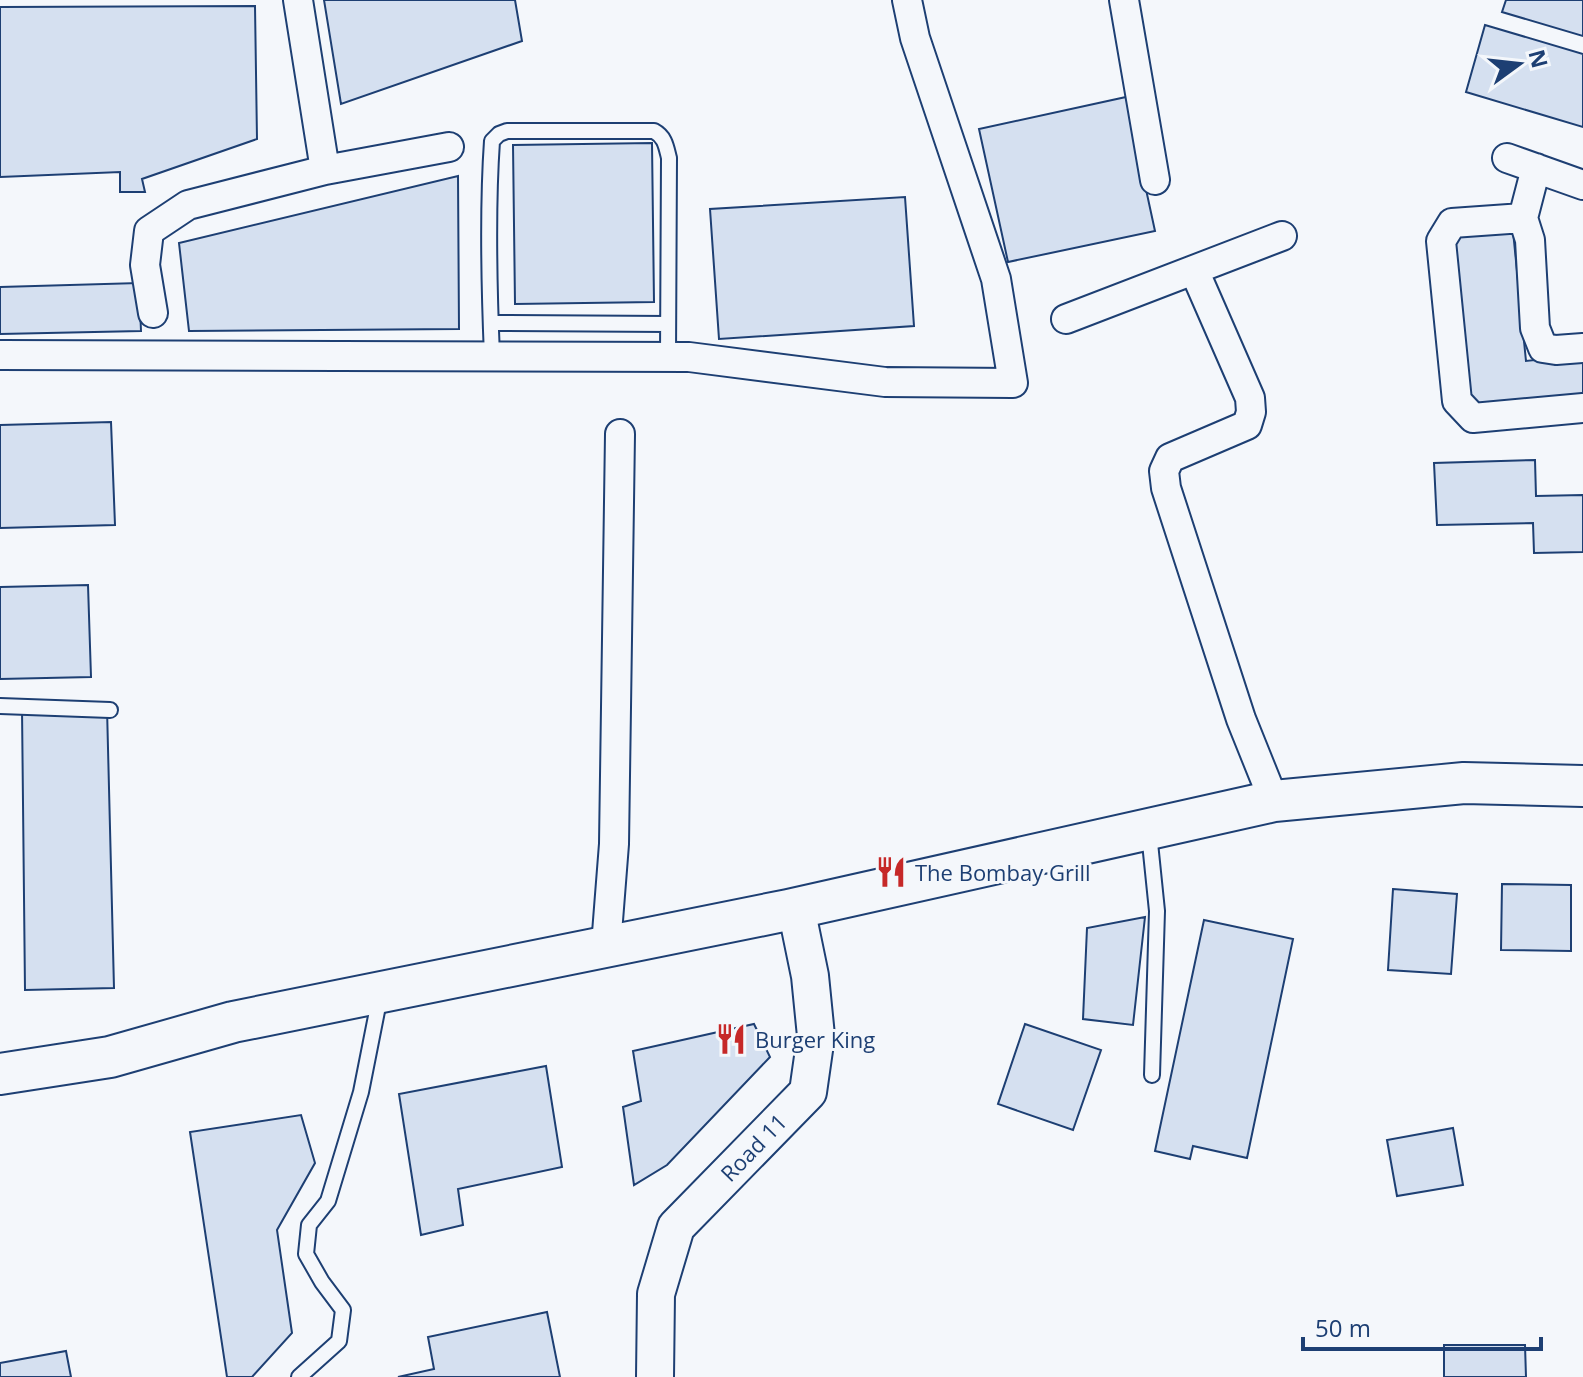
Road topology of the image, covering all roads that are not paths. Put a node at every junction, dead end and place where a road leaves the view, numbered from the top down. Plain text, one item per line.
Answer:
1 (298, 0) edge
2 (907, 0) edge
3 (1124, 0) edge
4 (449, 147) dead end
5 (1507, 158) dead end
6 (1536, 168) junction
7 (325, 170) junction
8 (1155, 180) dead end
9 (1583, 185) edge
10 (1523, 218) junction
11 (1282, 236) dead end
12 (1194, 270) junction
13 (153, 313) dead end
14 (1066, 319) dead end
15 (491, 323) junction
16 (668, 324) junction
17 (1583, 348) edge
18 (0, 355) edge
19 (492, 356) junction
20 (668, 356) junction
21 (1583, 408) edge
22 (620, 434) dead end
23 (0, 706) edge
24 (110, 710) dead end
25 (1583, 786) edge
26 (1274, 801) junction
27 (1148, 828) junction
28 (796, 908) junction
29 (606, 946) junction
30 (381, 992) junction
31 (0, 1074) edge
32 (1152, 1075) dead end
33 (299, 1377) edge
34 (655, 1377) edge

1 - 7 street
2 - 20 street
3 - 8 street
4 - 7 street
5 - 6 street
6 - 9 street
6 - 10 street
7 - 13 street
10 - 17 street
10 - 21 street
11 - 12 street
12 - 14 street
12 - 26 street
15 - 16 lane
15 - 16 lane
15 - 19 lane
16 - 20 lane
18 - 19 street
19 - 20 street
22 - 29 street
23 - 24 lane
25 - 26 main road
26 - 27 main road
27 - 28 main road
27 - 32 lane
28 - 29 main road
28 - 34 street, Road 11
29 - 30 main road
30 - 31 main road
30 - 33 lane

